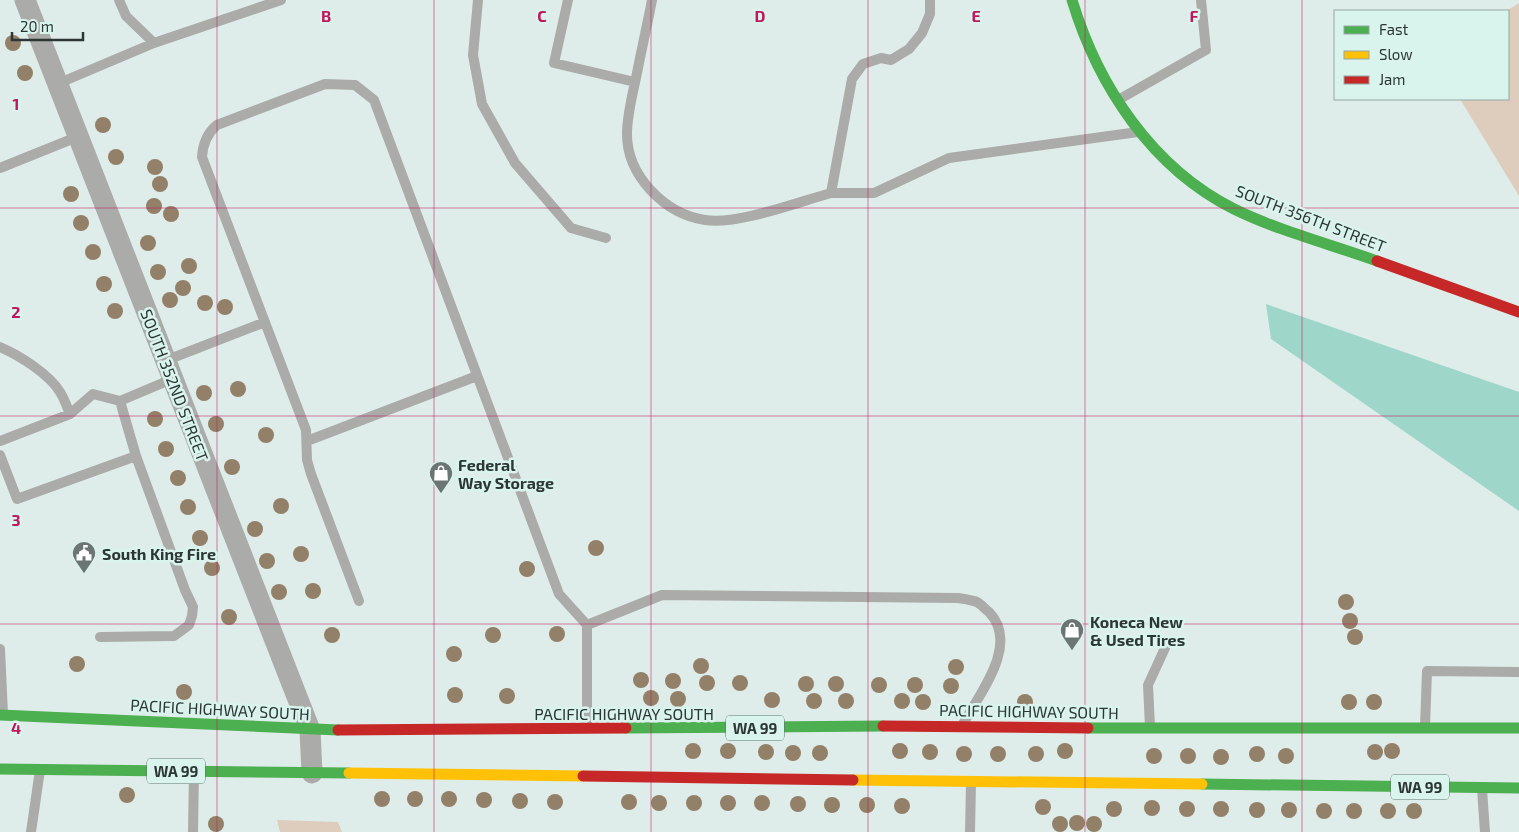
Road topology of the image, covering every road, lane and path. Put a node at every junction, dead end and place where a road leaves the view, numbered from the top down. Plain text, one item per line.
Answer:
1 (25, 0) edge
2 (119, 0) edge
3 (281, 0) edge
4 (478, 0) edge
5 (568, 0) edge
6 (652, 0) edge
7 (930, 0) edge
8 (1072, 0) edge
9 (1201, 0) edge
10 (154, 43) junction
11 (635, 82) junction
12 (57, 84) junction
13 (1117, 100) junction
14 (1140, 131) junction
15 (78, 136) junction
16 (0, 168) edge
17 (831, 193) junction
18 (606, 238) dead end
19 (1519, 312) edge
20 (265, 322) junction
21 (0, 347) edge
22 (170, 370) junction
23 (477, 376) junction
24 (120, 401) junction
25 (70, 414) junction
26 (0, 441) edge
27 (307, 441) junction
28 (0, 455) edge
29 (136, 456) junction
30 (359, 601) dead end
31 (587, 625) junction
32 (100, 637) dead end
33 (1165, 648) dead end
34 (0, 649) edge
35 (1519, 672) edge
36 (1, 715) edge
37 (962, 726) junction
38 (1425, 727) junction
39 (1150, 728) junction
40 (1519, 728) edge
41 (310, 730) junction
42 (587, 730) junction
43 (0, 769) edge
44 (40, 769) junction
45 (194, 771) junction
46 (312, 773) junction
47 (971, 782) junction
48 (1482, 788) junction
49 (1519, 788) edge
50 (31, 832) edge
51 (193, 832) edge
52 (970, 832) edge
53 (1485, 832) edge

1 - 12 street, SOUTH 352ND STREET
2 - 10 lane
3 - 10 lane
4 - 18 lane
5 - 11 lane
6 - 11 lane
7 - 17 lane
8 - 13 main road, SOUTH 356TH STREET
9 - 13 lane
10 - 12 lane
11 - 17 lane
12 - 15 street, SOUTH 352ND STREET
13 - 14 main road, SOUTH 356TH STREET
14 - 17 lane
14 - 19 main road, SOUTH 356TH STREET
15 - 16 lane
15 - 22 street, SOUTH 352ND STREET
20 - 22 lane
20 - 23 lane
20 - 27 lane
21 - 25 lane
22 - 24 lane
22 - 41 street, SOUTH 352ND STREET
23 - 27 lane
23 - 31 lane
24 - 25 lane
24 - 29 lane
25 - 26 lane
27 - 30 lane
28 - 29 lane
29 - 32 lane
31 - 37 lane
31 - 42 lane
33 - 39 lane
34 - 36 lane
35 - 38 lane
36 - 41 main road, PACIFIC HIGHWAY SOUTH / WA 99
37 - 39 main road, PACIFIC HIGHWAY SOUTH / WA 99
37 - 42 main road, PACIFIC HIGHWAY SOUTH / WA 99
38 - 39 main road, PACIFIC HIGHWAY SOUTH / WA 99
38 - 40 main road, PACIFIC HIGHWAY SOUTH / WA 99
41 - 42 main road, PACIFIC HIGHWAY SOUTH / WA 99
41 - 46 street, SOUTH 352ND STREET
43 - 44 main road, WA 99
44 - 45 main road, WA 99
44 - 50 lane
45 - 46 main road, WA 99
45 - 51 lane
46 - 47 main road, WA 99
47 - 48 main road, WA 99
47 - 52 lane
48 - 49 main road, WA 99
48 - 53 lane

